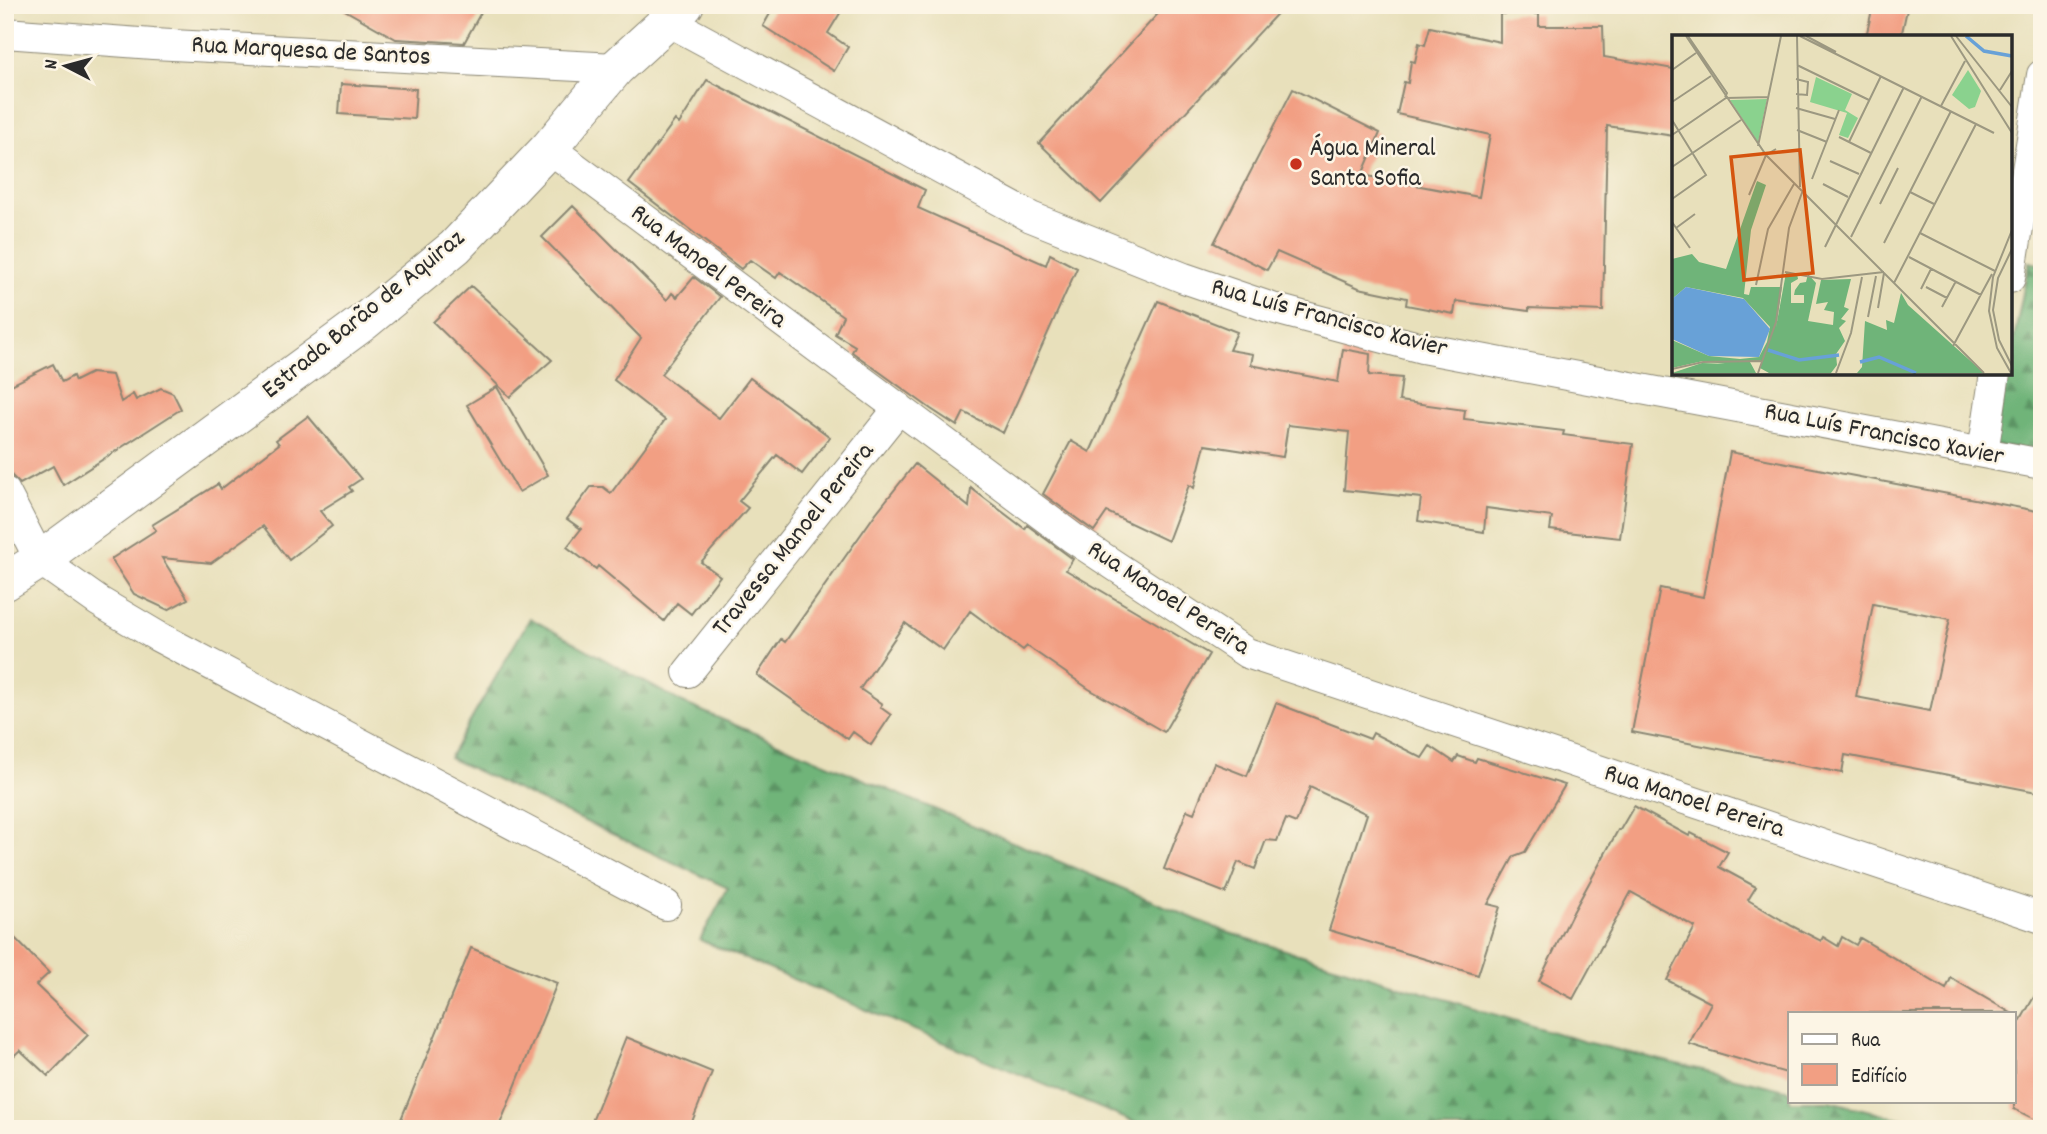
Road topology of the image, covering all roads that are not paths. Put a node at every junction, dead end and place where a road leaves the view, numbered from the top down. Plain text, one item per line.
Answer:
1 (677, 13) edge
2 (5, 33) edge
3 (616, 68) junction
4 (2042, 75) edge
5 (549, 148) junction
6 (2012, 265) edge
7 (1996, 374) edge
8 (899, 408) junction
9 (1983, 453) junction
10 (2042, 464) edge
11 (5, 492) edge
12 (40, 560) junction
13 (5, 582) edge
14 (688, 671) dead end
15 (666, 905) dead end
16 (2042, 918) edge

1 - 3 street, Estrada Barão de Aquiraz
1 - 9 street, Rua Luís Francisco Xavier
2 - 3 street, Rua Marquesa de Santos
3 - 5 street, Estrada Barão de Aquiraz
4 - 6 street
5 - 8 street, Rua Manoel Pereira
5 - 12 street, Estrada Barão de Aquiraz
7 - 9 street
8 - 14 street, Travessa Manoel Pereira
8 - 16 street, Rua Manoel Pereira
9 - 10 street, Rua Luís Francisco Xavier
11 - 12 street
12 - 13 street, Estrada Barão de Aquiraz
12 - 15 street

